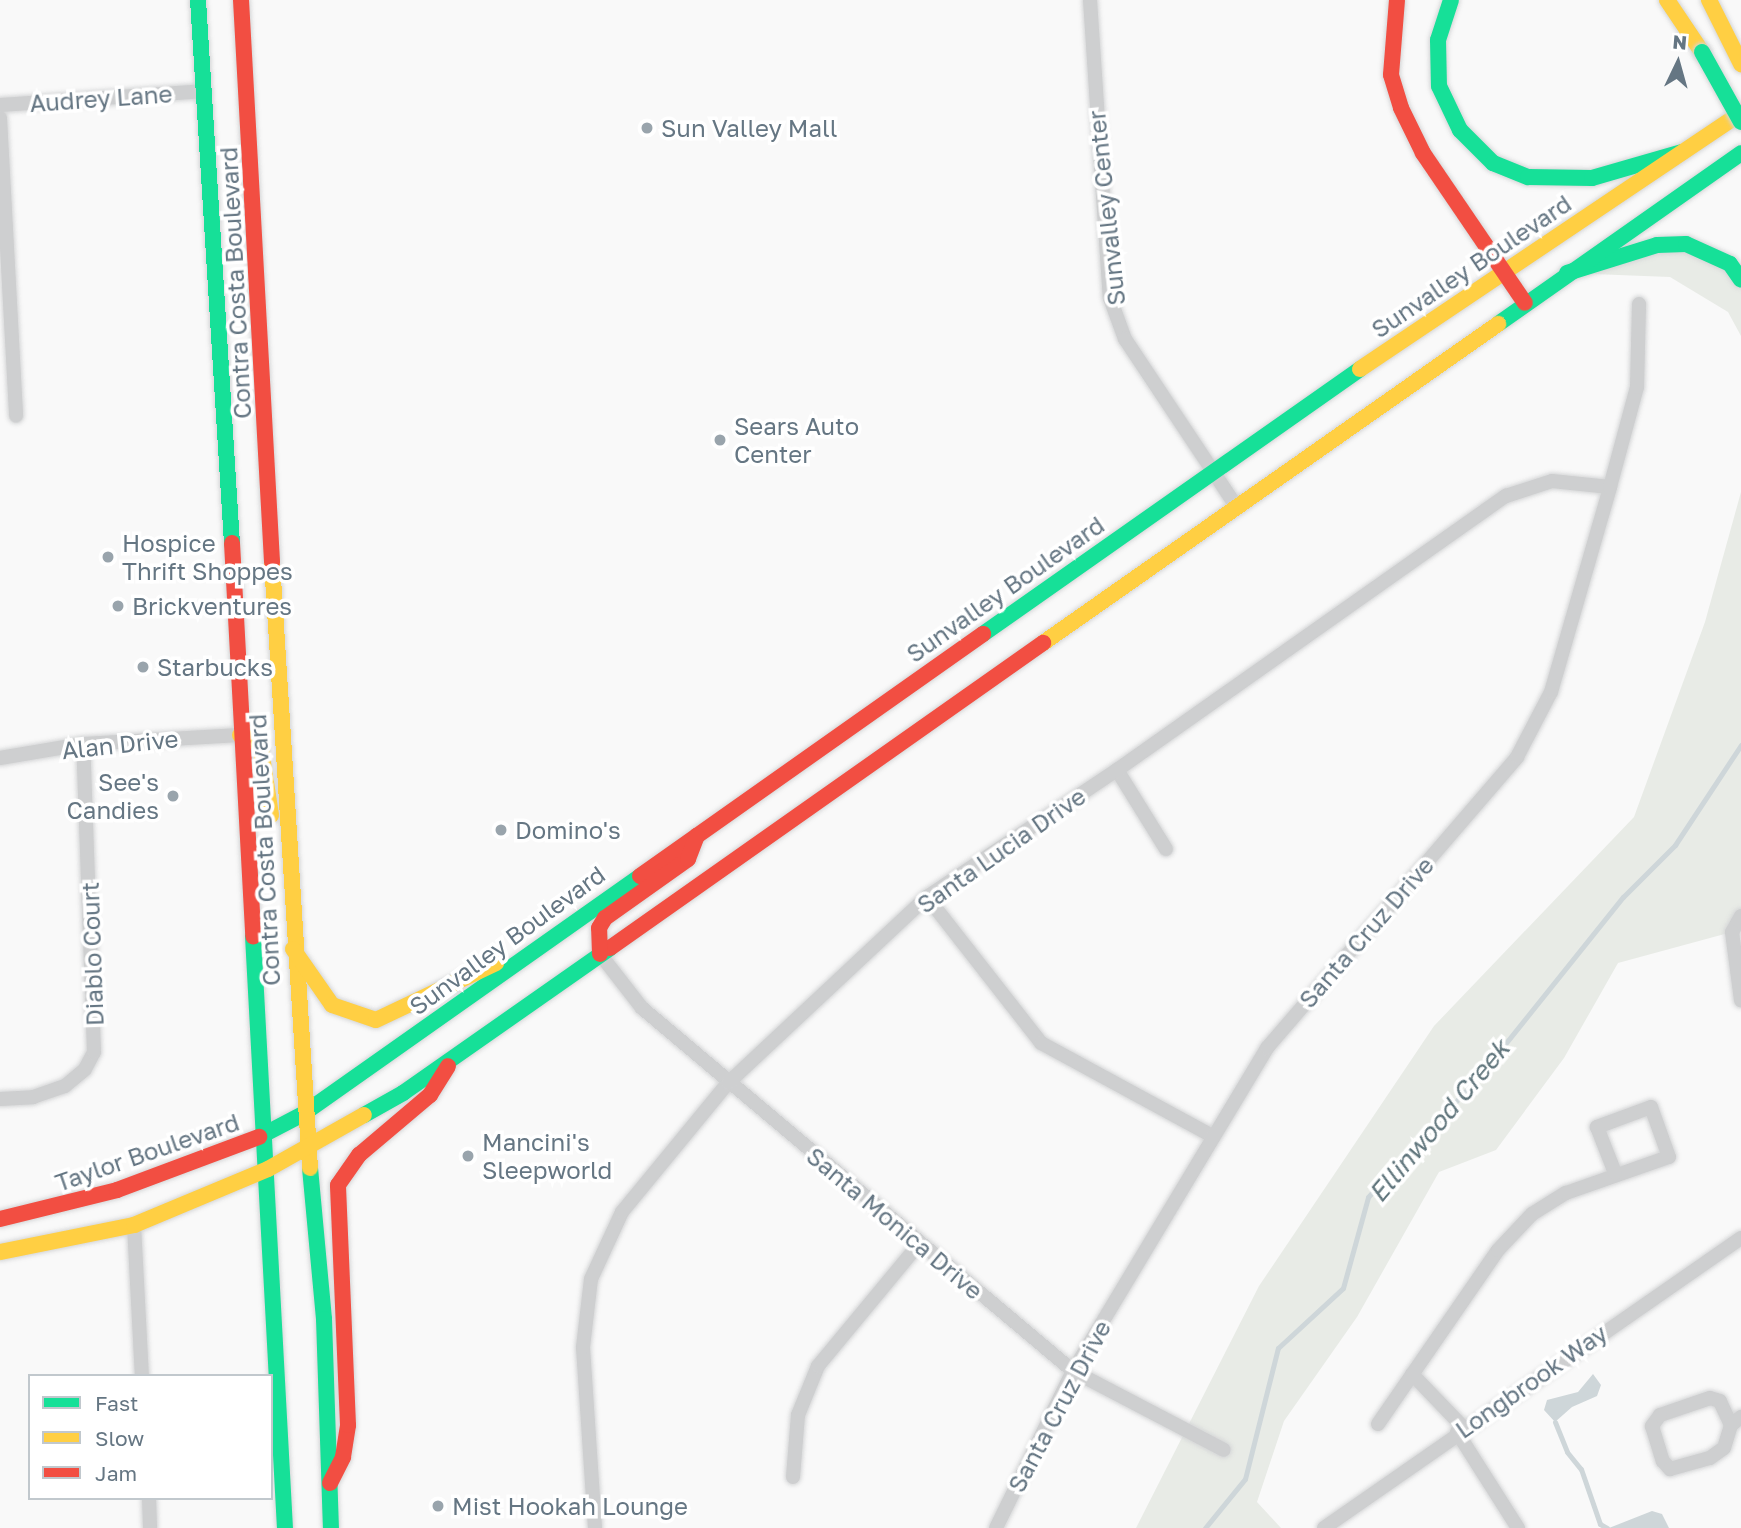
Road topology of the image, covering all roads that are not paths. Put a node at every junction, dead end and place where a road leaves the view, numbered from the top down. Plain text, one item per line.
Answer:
1 (198, 0) edge
2 (241, 0) edge
3 (1090, 0) edge
4 (1396, 0) edge
5 (1451, 0) edge
6 (1667, 0) edge
7 (1709, 0) edge
8 (1741, 64) edge
9 (203, 91) junction
10 (0, 105) edge
11 (1741, 113) edge
12 (0, 118) edge
13 (1741, 122) edge
14 (1682, 152) junction
15 (1741, 153) edge
16 (1502, 270) junction
17 (1567, 273) junction
18 (1741, 280) edge
19 (1525, 303) junction
20 (1639, 304) dead end
21 (16, 416) dead end
22 (1212, 472) junction
23 (1611, 487) junction
24 (1236, 506) junction
25 (240, 734) junction
26 (83, 744) junction
27 (0, 758) edge
28 (1117, 769) junction
29 (697, 832) junction
30 (286, 847) junction
31 (1166, 849) dead end
32 (926, 897) junction
33 (1741, 916) edge
34 (553, 936) junction
35 (293, 949) junction
36 (600, 954) junction
37 (1741, 1000) edge
38 (454, 1056) junction
39 (728, 1083) junction
40 (0, 1099) edge
41 (303, 1114) junction
42 (265, 1133) junction
43 (1212, 1136) junction
44 (308, 1149) junction
45 (268, 1169) junction
46 (1615, 1173) junction
47 (0, 1219) edge
48 (134, 1225) junction
49 (1741, 1238) edge
50 (919, 1244) junction
51 (0, 1252) edge
52 (1073, 1371) junction
53 (142, 1374) edge
54 (1412, 1374) junction
55 (1736, 1421) edge
56 (1378, 1424) dead end
57 (1460, 1430) junction
58 (1224, 1450) dead end
59 (793, 1476) dead end
60 (330, 1483) junction
61 (149, 1500) edge
62 (150, 1528) edge
63 (285, 1528) edge
64 (331, 1528) edge
65 (595, 1528) edge
66 (996, 1528) edge
67 (1324, 1528) edge
68 (1518, 1528) edge

1 - 9 main road, Contra Costa Boulevard
2 - 30 main road, Contra Costa Boulevard
3 - 22 street, Sunvalley Center
4 - 16 main road
5 - 14 main road
6 - 13 main road, bridge
7 - 8 main road
9 - 10 street, Audrey Lane
9 - 25 main road, Contra Costa Boulevard
11 - 14 main road, Sunvalley Boulevard
12 - 21 street
14 - 16 main road, Sunvalley Boulevard
15 - 17 main road
16 - 19 main road
16 - 22 main road, Sunvalley Boulevard
17 - 18 main road
17 - 19 main road
19 - 24 main road
20 - 23 street, Santa Cruz Drive
22 - 24 street, Sunvalley Center
22 - 29 main road, Sunvalley Boulevard
23 - 28 street, Santa Lucia Drive
23 - 43 street, Santa Cruz Drive
24 - 36 main road
25 - 26 street, Alan Drive
25 - 30 main road
25 - 42 main road, Contra Costa Boulevard
26 - 27 street, Alan Drive
26 - 40 street, Diablo Court
28 - 31 street
28 - 32 street, Santa Lucia Drive
29 - 34 main road, Sunvalley Boulevard
29 - 36 main road
30 - 35 main road, Contra Costa Boulevard
32 - 39 street, Santa Lucia Drive
32 - 43 street
33 - 37 street
34 - 35 main road
34 - 41 main road, Sunvalley Boulevard
35 - 41 main road, Contra Costa Boulevard
36 - 38 main road
36 - 39 street, Santa Monica Drive
38 - 44 main road
38 - 60 main road
39 - 50 street, Santa Monica Drive
39 - 65 street, Santa Lucia Drive
41 - 42 main road, Taylor Boulevard
41 - 44 main road, Contra Costa Boulevard
42 - 45 main road, Contra Costa Boulevard
42 - 47 main road, Taylor Boulevard
43 - 52 street, Santa Cruz Drive
44 - 45 main road
44 - 60 main road, Contra Costa Boulevard
45 - 48 main road
45 - 63 main road, Contra Costa Boulevard
46 - 46 street
46 - 54 street
48 - 51 main road
48 - 53 street
49 - 57 street, Longbrook Way
50 - 52 street, Santa Monica Drive
50 - 59 street
52 - 58 street, Santa Monica Drive
52 - 66 street, Santa Cruz Drive
54 - 56 street
54 - 57 street
55 - 55 street
57 - 67 street, Longbrook Way
57 - 68 street
60 - 64 main road, Contra Costa Boulevard
61 - 62 street

